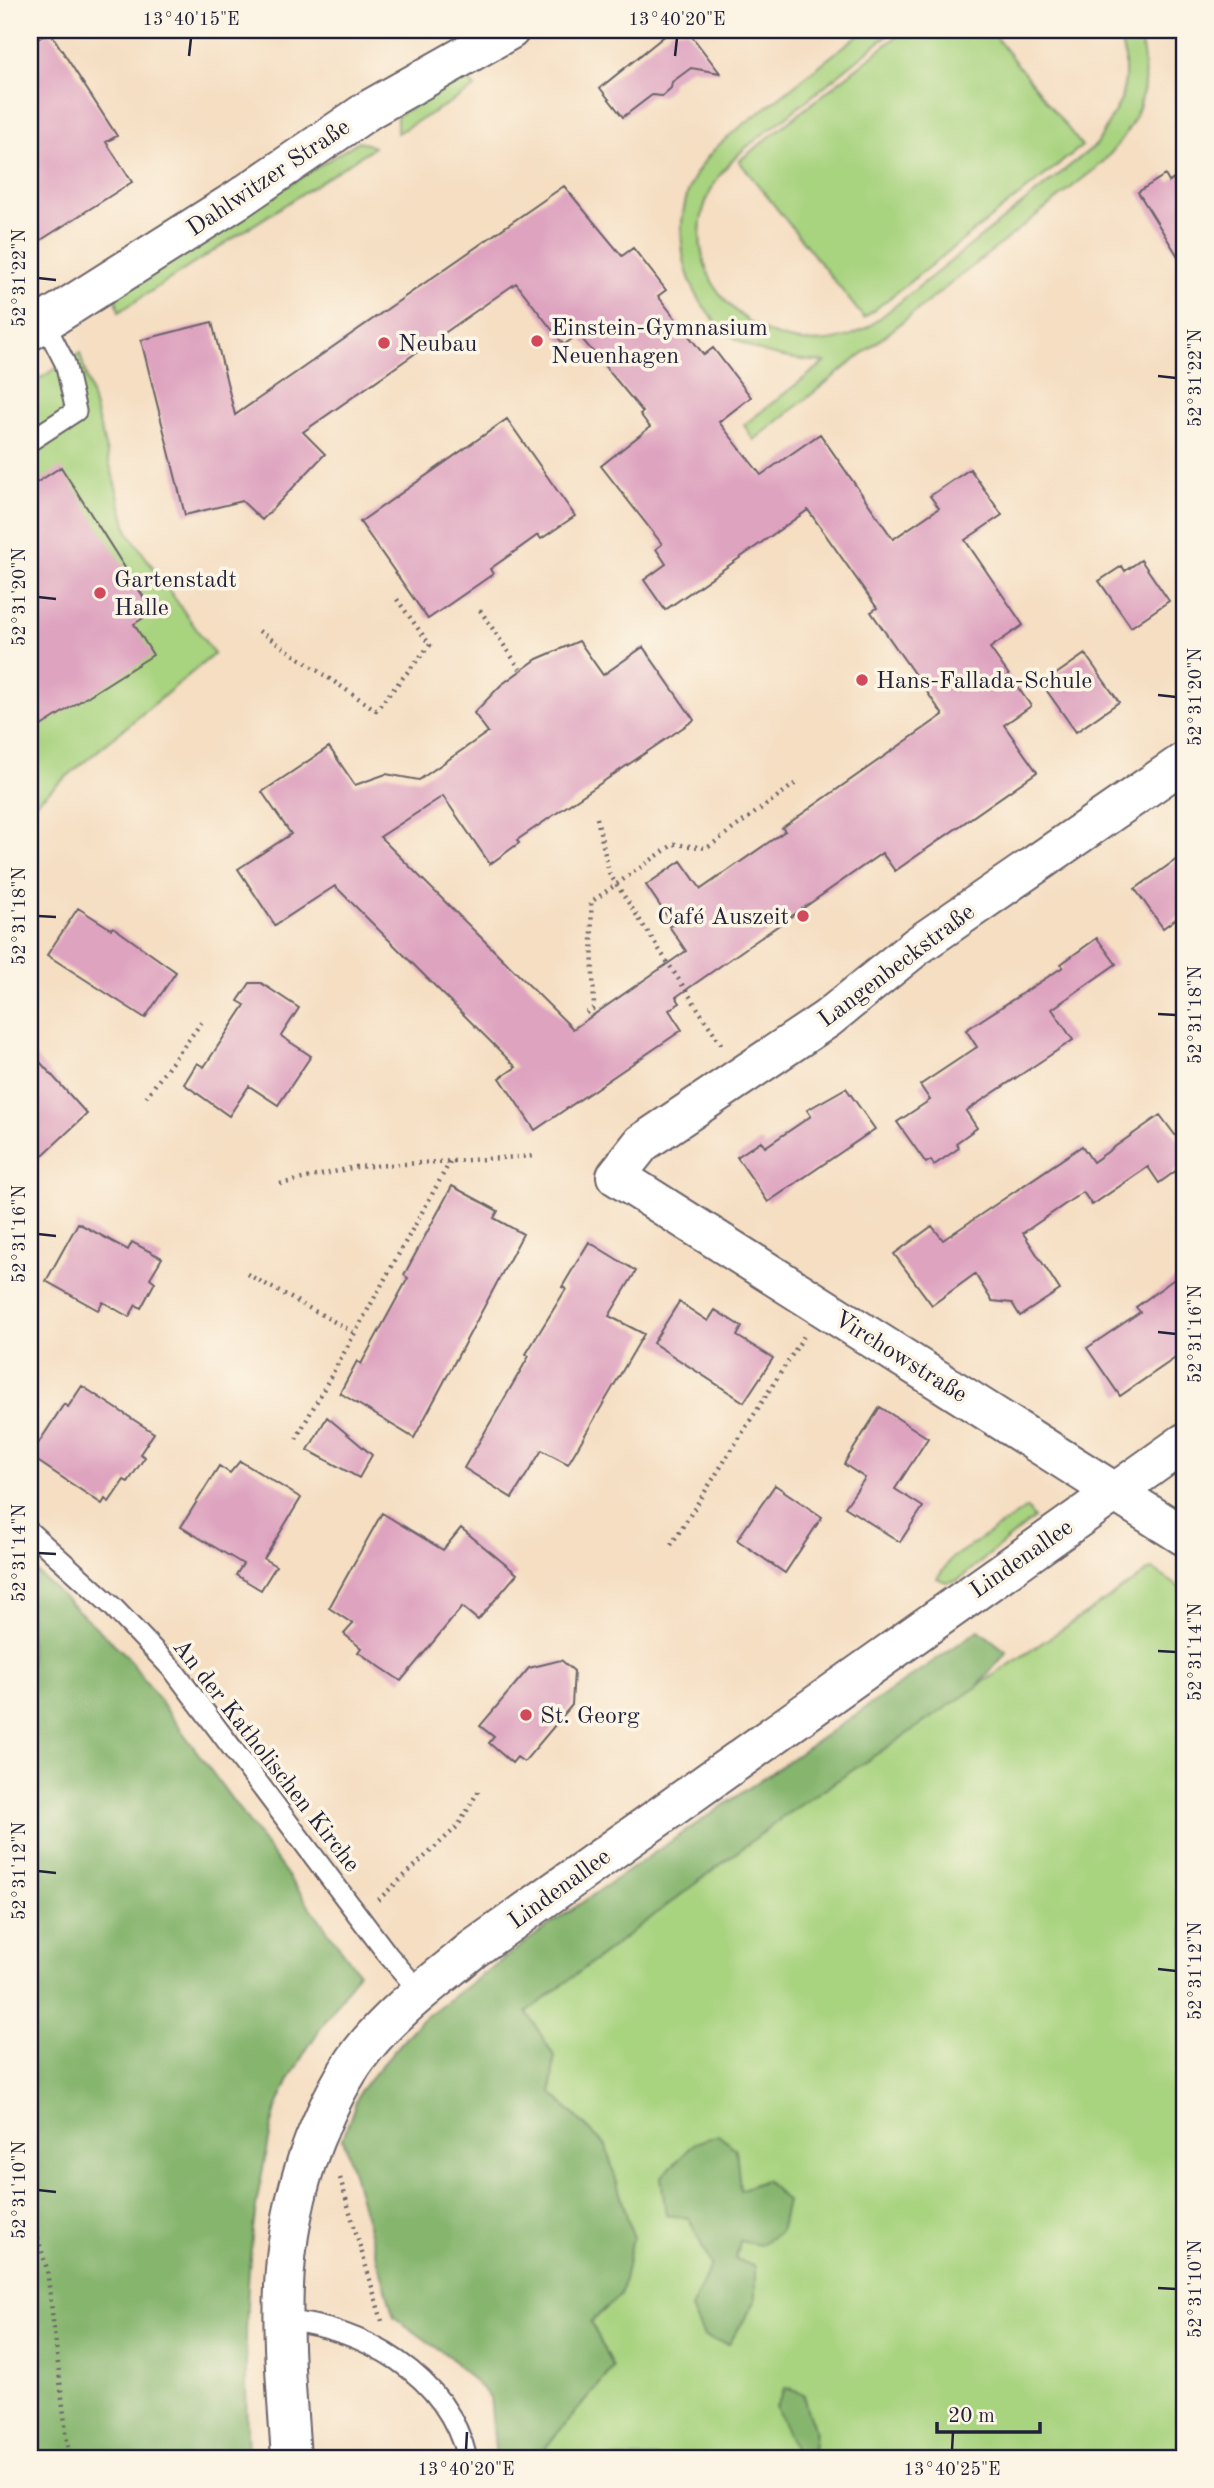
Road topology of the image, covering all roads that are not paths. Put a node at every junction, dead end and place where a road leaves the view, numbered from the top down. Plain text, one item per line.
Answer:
1 (510, 30) edge
2 (37, 327) edge
3 (30, 440) edge
4 (1184, 762) edge
5 (616, 1177) joint
6 (1184, 1443) edge
7 (1114, 1492) junction
8 (30, 1532) edge
9 (1184, 1536) edge
10 (421, 1993) junction
11 (282, 2320) junction
12 (291, 2458) edge
13 (467, 2458) edge

1 - 2 street, Dahlwitzer Straße
2 - 3 lane
4 - 5 street, Langenbeckstraße
5 - 7 street, Virchowstraße
6 - 7 street, Lindenallee
7 - 9 street, Virchowstraße
7 - 10 street, Lindenallee
8 - 10 lane, An der Katholischen Kirche
10 - 11 street, Lindenallee
11 - 12 street, Lindenallee
11 - 13 lane

